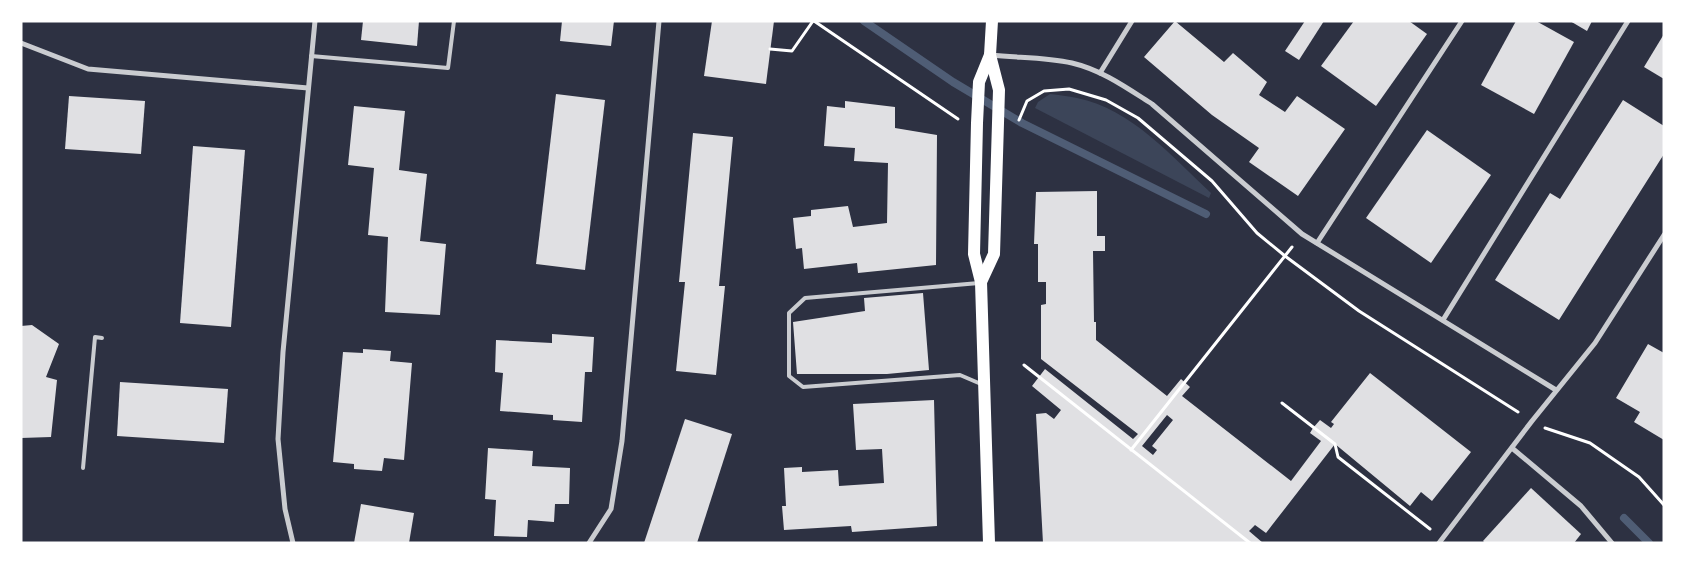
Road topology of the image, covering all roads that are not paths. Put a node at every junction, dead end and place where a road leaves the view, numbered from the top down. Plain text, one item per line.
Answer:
1 (315, 21) edge
2 (454, 21) edge
3 (659, 21) edge
4 (992, 21) edge
5 (1132, 21) edge
6 (1462, 21) edge
7 (1628, 21) edge
8 (21, 43) edge
9 (990, 55) junction
10 (311, 56) junction
11 (1100, 73) junction
12 (308, 88) junction
13 (1664, 235) edge
14 (1317, 243) junction
15 (981, 282) junction
16 (1443, 320) junction
17 (102, 338) dead end
18 (984, 385) junction
19 (1556, 390) junction
20 (1512, 448) junction
21 (83, 468) dead end
22 (1441, 541) edge
23 (293, 543) edge
24 (589, 543) edge
25 (989, 543) edge
26 (1612, 543) edge

1 - 10 street
2 - 10 lane
3 - 24 street
4 - 9 main road
5 - 11 street
6 - 14 street
7 - 16 street
8 - 12 street
9 - 11 street
9 - 15 main road
9 - 15 main road
10 - 12 street
11 - 14 street
12 - 23 street
13 - 19 street
14 - 16 street
15 - 18 main road
15 - 18 lane
16 - 19 street
17 - 21 lane
18 - 25 main road
19 - 20 street
20 - 22 street
20 - 26 street

